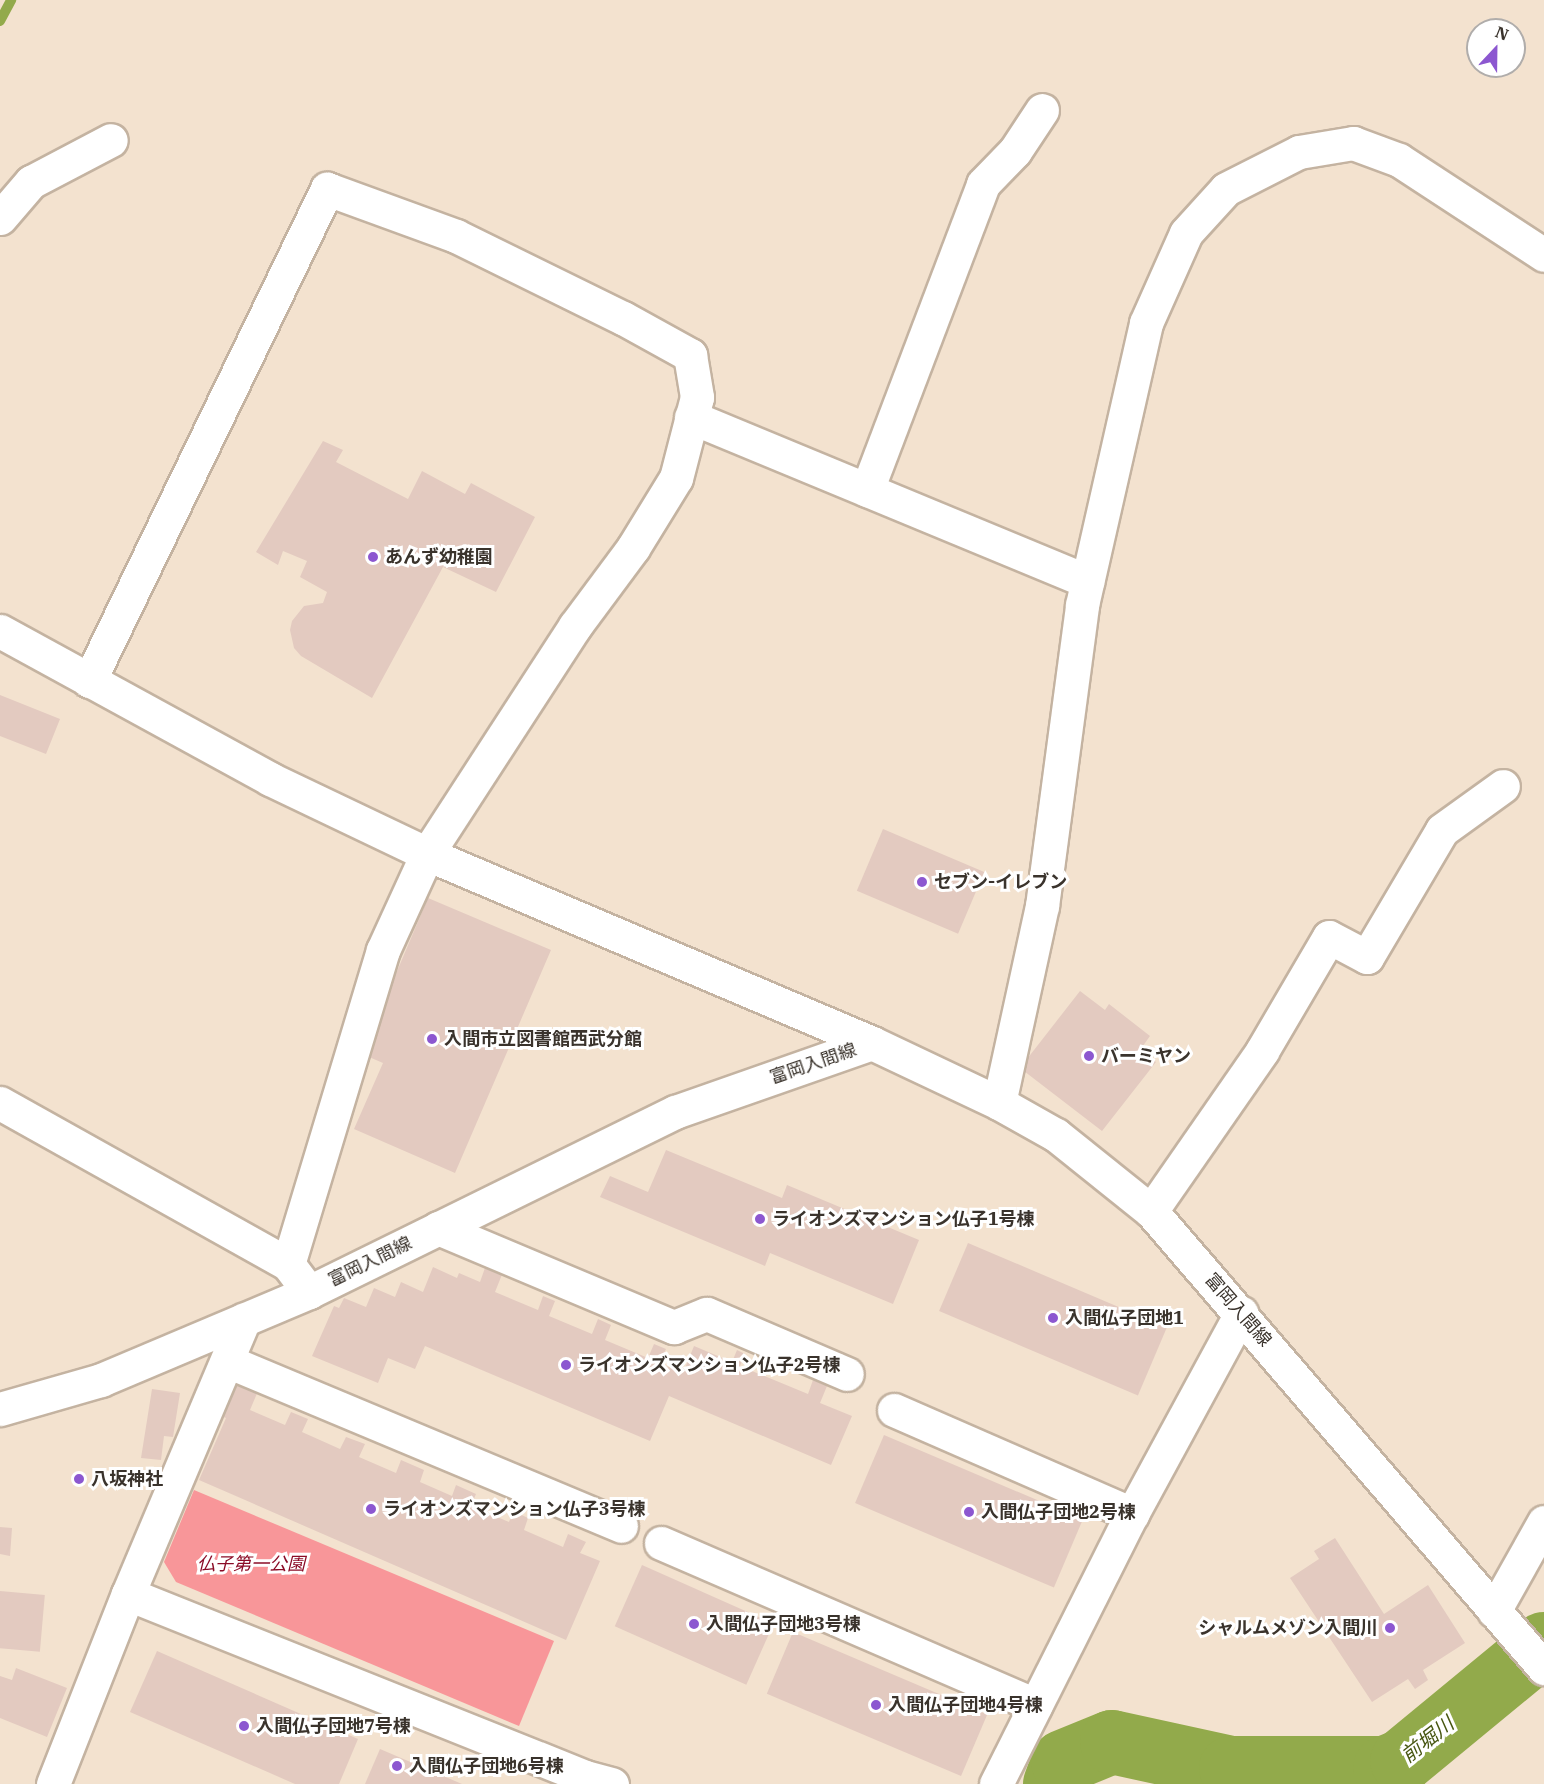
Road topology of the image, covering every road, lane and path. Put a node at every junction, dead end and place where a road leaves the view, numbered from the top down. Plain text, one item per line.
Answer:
1 (1042, 110) dead end
2 (111, 140) dead end
3 (0, 218) edge
4 (1544, 255) edge
5 (691, 417) junction
6 (867, 490) junction
7 (1087, 581) junction
8 (0, 630) edge
9 (89, 681) junction
10 (1503, 786) dead end
11 (427, 854) junction
12 (872, 1043) junction
13 (0, 1103) edge
14 (999, 1103) junction
15 (1151, 1211) junction
16 (438, 1228) junction
17 (288, 1264) junction
18 (309, 1292) junction
19 (1240, 1313) junction
20 (244, 1320) junction
21 (227, 1361) junction
22 (847, 1374) dead end
23 (0, 1408) edge
24 (894, 1410) dead end
25 (1132, 1514) junction
26 (1544, 1522) edge
27 (621, 1526) dead end
28 (661, 1543) dead end
29 (128, 1594) junction
30 (1494, 1611) junction
31 (1544, 1668) edge
32 (1035, 1704) junction
33 (53, 1784) edge
34 (612, 1784) edge
35 (996, 1784) edge

1 - 6 street
2 - 3 street
4 - 7 street
5 - 6 street
5 - 9 street
5 - 11 street
6 - 7 street
7 - 14 street
8 - 9 street
9 - 11 street
10 - 15 street
11 - 12 street
11 - 17 street
12 - 14 street, 富岡入間線
12 - 16 street, 富岡入間線
13 - 17 street
14 - 15 street, 富岡入間線
15 - 19 street, 富岡入間線
16 - 18 street, 富岡入間線
16 - 22 street
17 - 18 street
18 - 20 street, 富岡入間線
19 - 25 street
19 - 30 street, 富岡入間線
20 - 21 street
20 - 23 street, 富岡入間線
21 - 27 street
21 - 29 street
24 - 25 street
25 - 32 street
26 - 30 street
28 - 32 street
29 - 33 street
29 - 34 street
30 - 31 street, 富岡入間線
32 - 35 street

